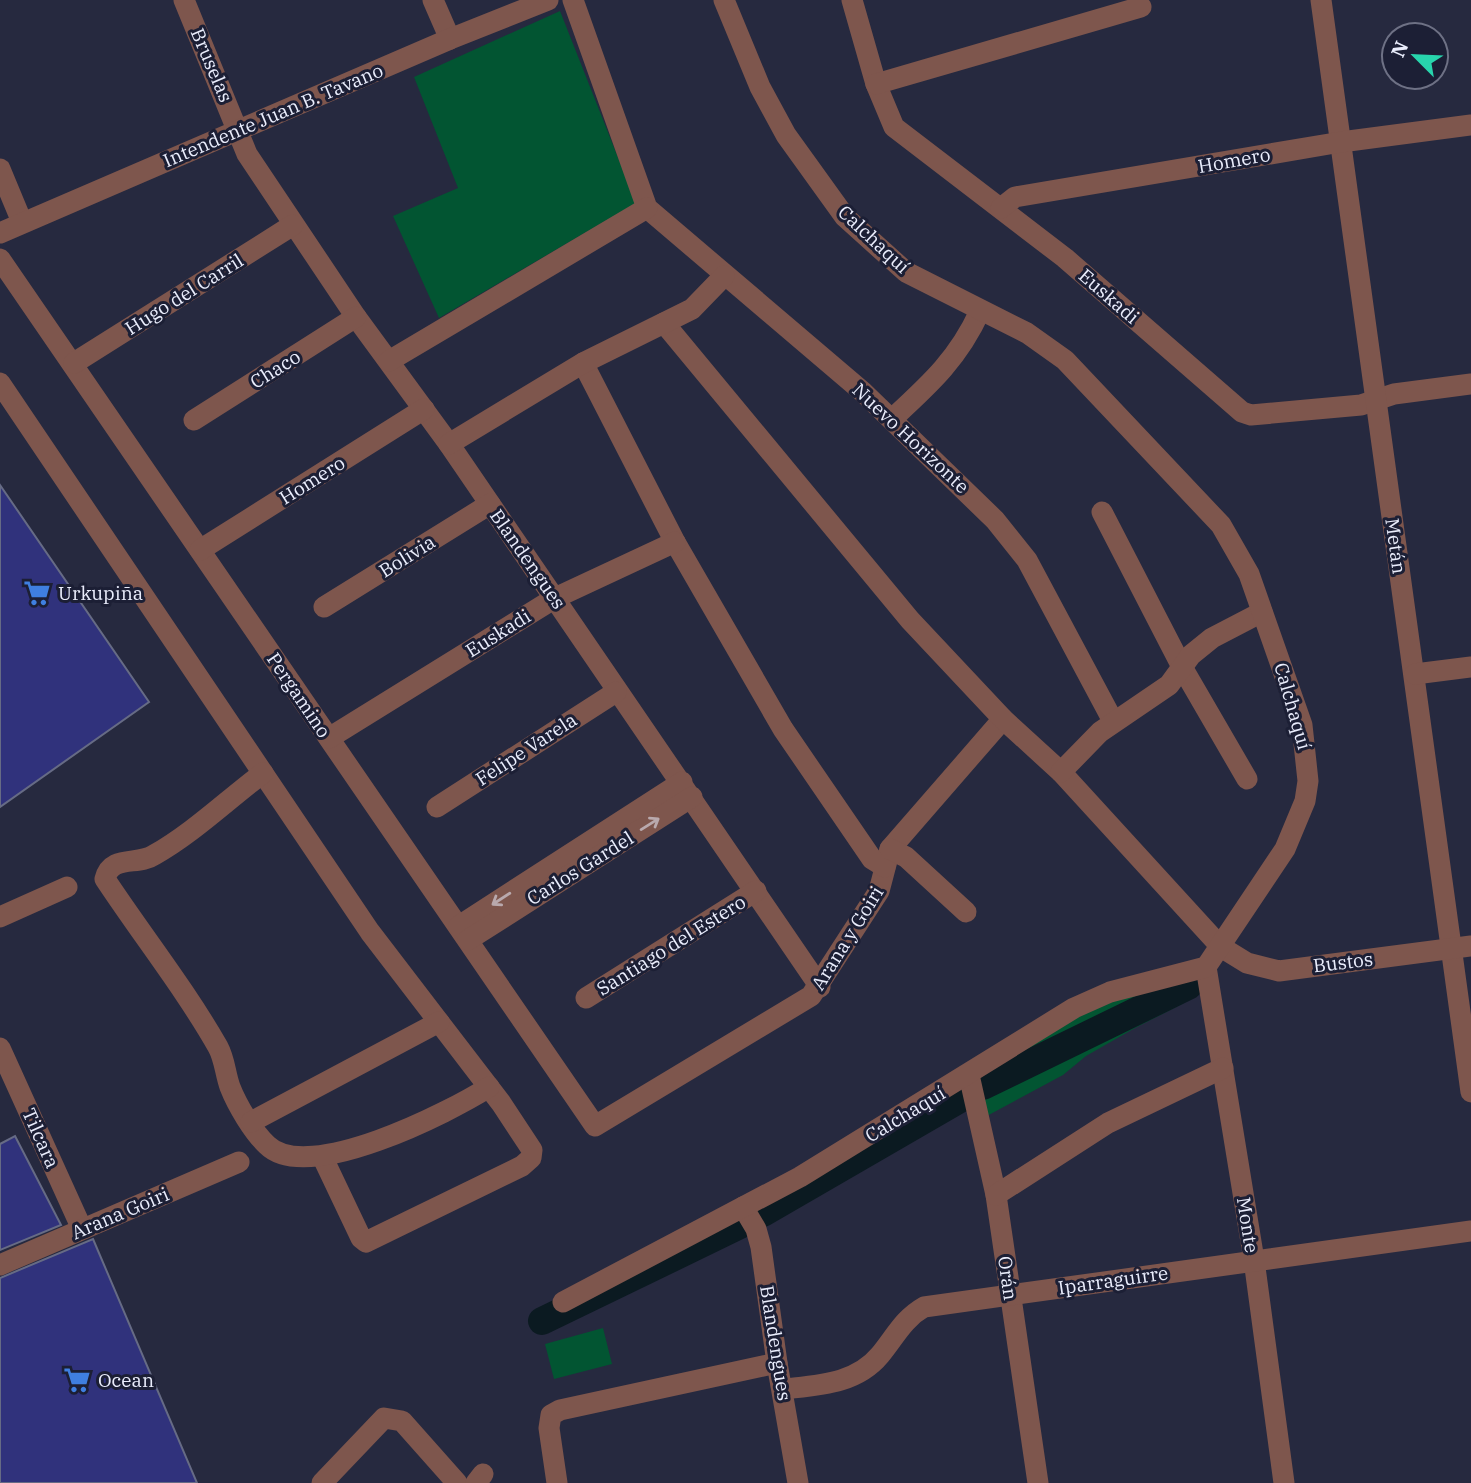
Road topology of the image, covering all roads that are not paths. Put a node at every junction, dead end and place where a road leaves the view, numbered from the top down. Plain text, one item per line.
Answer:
1 (184, 0) edge
2 (433, 0) edge
3 (548, 0) edge
4 (573, 0) edge
5 (724, 0) edge
6 (852, 0) edge
7 (1321, 0) edge
8 (1141, 8) dead end
9 (450, 38) junction
10 (876, 84) junction
11 (1471, 125) edge
12 (236, 131) junction
13 (1341, 142) junction
14 (0, 169) edge
15 (647, 208) junction
16 (1001, 208) junction
17 (22, 222) junction
18 (293, 225) junction
19 (0, 233) edge
20 (0, 259) edge
21 (724, 276) junction
22 (980, 311) junction
23 (356, 317) junction
24 (664, 323) junction
25 (389, 361) junction
26 (74, 363) junction
27 (583, 363) junction
28 (0, 383) edge
29 (1471, 384) edge
30 (1375, 401) junction
31 (424, 409) junction
32 (892, 419) junction
33 (194, 420) dead end
34 (449, 444) junction
35 (490, 504) junction
36 (1102, 512) dead end
37 (675, 542) junction
38 (200, 550) junction
39 (555, 598) junction
40 (324, 607) dead end
41 (1262, 612) junction
42 (1182, 667) junction
43 (1471, 667) edge
44 (1415, 674) junction
45 (616, 692) junction
46 (1003, 719) junction
47 (1113, 722) junction
48 (329, 738) junction
49 (1061, 772) junction
50 (263, 773) junction
51 (1247, 779) dead end
52 (687, 790) junction
53 (437, 807) dead end
54 (887, 858) junction
55 (67, 887) dead end
56 (756, 891) junction
57 (967, 912) dead end
58 (0, 918) edge
59 (464, 933) junction
60 (1221, 947) junction
61 (1461, 947) edge
62 (1206, 967) junction
63 (820, 986) junction
64 (586, 998) dead end
65 (439, 1022) junction
66 (0, 1048) edge
67 (1223, 1068) junction
68 (969, 1075) junction
69 (489, 1087) junction
70 (1471, 1092) edge
71 (251, 1122) junction
72 (601, 1126) joint
73 (322, 1156) junction
74 (239, 1162) dead end
75 (996, 1195) junction
76 (743, 1207) junction
77 (82, 1229) junction
78 (1471, 1231) edge
79 (1254, 1260) junction
80 (0, 1265) edge
81 (1010, 1294) junction
82 (563, 1302) dead end
83 (777, 1363) junction
84 (784, 1389) junction
85 (322, 1483) edge
86 (457, 1483) edge
87 (556, 1483) edge
88 (798, 1483) edge
89 (1038, 1483) edge
90 (1284, 1483) edge

1 - 12 street, Bruselas
2 - 9 street
3 - 9 street, Intendente Juan B. Tavano
4 - 15 street
5 - 22 street, Calchaquí
6 - 10 street, Euskadi
7 - 13 street, Metán
8 - 10 street
9 - 12 street, Intendente Juan B. Tavano
10 - 16 street, Euskadi
11 - 13 street, Homero
12 - 17 street, Intendente Juan B. Tavano
12 - 18 street, Blandengues
13 - 16 street, Homero
13 - 30 street, Metán
14 - 17 street
15 - 21 street, Nuevo Horizonte
15 - 25 street
16 - 30 street, Euskadi
17 - 19 street, Intendente Juan B. Tavano
18 - 23 street, Blandengues
18 - 26 street, Hugo del Carril
20 - 26 street, Pergamino
21 - 24 street
21 - 32 street, Nuevo Horizonte
22 - 32 street
22 - 41 street, Calchaquí
23 - 25 street, Blandengues
23 - 33 street, Chaco
24 - 27 street
24 - 46 street, Bustos
25 - 31 street, Blandengues
26 - 38 street, Pergamino
27 - 34 street
27 - 37 street
28 - 50 street
29 - 30 street, Euskadi
30 - 44 street, Metán
31 - 34 street, Blandengues
31 - 38 street, Homero
32 - 47 street, Nuevo Horizonte
34 - 35 street, Blandengues
35 - 39 street, Blandengues
35 - 40 street, Bolivia
36 - 42 street
37 - 39 street, Euskadi
37 - 54 street
38 - 48 street, Pergamino
39 - 45 street, Blandengues
39 - 48 street, Euskadi
41 - 42 street
41 - 60 street, Calchaquí
42 - 47 street
42 - 51 street
43 - 44 street
44 - 61 street, Metán
45 - 52 street, Blandengues
45 - 53 street, Felipe Varela
46 - 49 street, Bustos
46 - 54 street, Arana y Goiri
47 - 49 street
48 - 59 street, Pergamino
49 - 60 street, Bustos
50 - 65 street
50 - 71 street
52 - 56 street, Blandengues
52 - 59 street, Carlos Gardel
54 - 57 street
54 - 63 street, Arana y Goiri
55 - 58 street
56 - 63 street, Blandengues
56 - 64 street, Santiago del Estero
59 - 72 street, Pergamino
60 - 61 street, Bustos
60 - 62 street, Calchaquí
61 - 70 street, Metán
62 - 67 street, Monte
62 - 68 street, Calchaquí
63 - 72 street, Arana y Goiri
65 - 69 street
65 - 71 street
66 - 77 street, Tilcara
67 - 75 street
67 - 79 street, Monte
68 - 75 street, Orán
68 - 76 street, Calchaquí
69 - 73 street
69 - 73 street
71 - 73 street
74 - 77 street, Arana Goiri
75 - 81 street, Orán
76 - 82 street, Calchaquí
76 - 83 street, Blandengues
77 - 80 street, Arana Goiri
78 - 79 street, Iparraguirre
79 - 81 street, Iparraguirre
79 - 90 street, Monte
81 - 84 street, Iparraguirre
81 - 89 street, Orán
83 - 84 street, Blandengues
83 - 87 street
84 - 88 street, Blandengues
85 - 86 street

